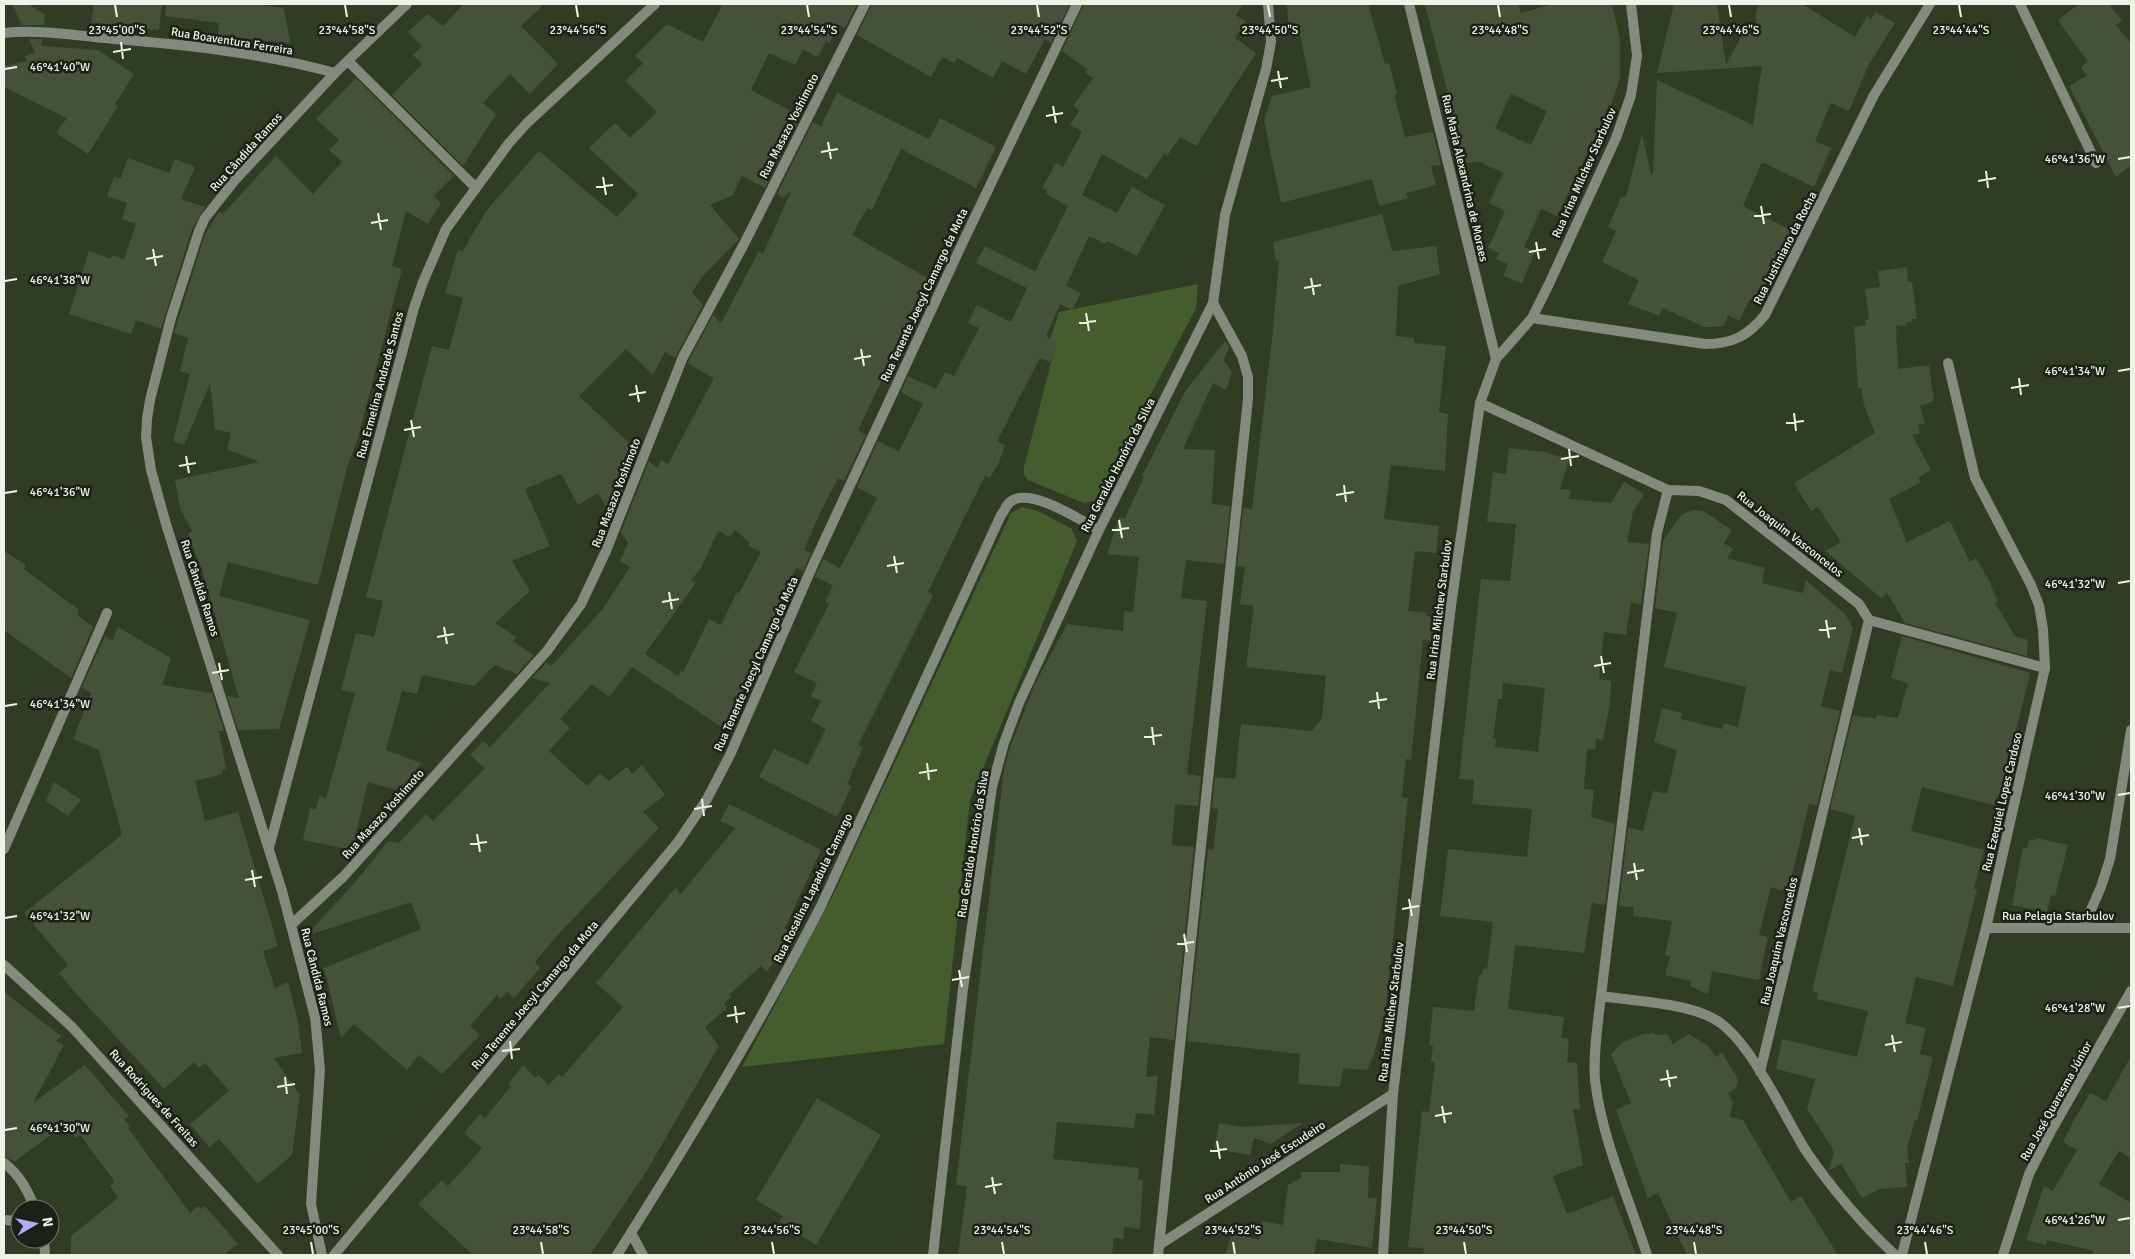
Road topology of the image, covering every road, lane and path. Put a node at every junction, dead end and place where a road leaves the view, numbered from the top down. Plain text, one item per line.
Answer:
1 (407, 4) edge
2 (655, 4) edge
3 (865, 4) edge
4 (1077, 4) edge
5 (1268, 4) edge
6 (1409, 4) edge
7 (1631, 4) edge
8 (1930, 4) edge
9 (2020, 4) edge
10 (4, 33) edge
11 (349, 62) junction
12 (335, 73) junction
13 (2096, 163) dead end
14 (475, 188) junction
15 (1213, 303) junction
16 (1532, 318) junction
17 (1496, 359) junction
18 (1948, 363) dead end
19 (1480, 403) junction
20 (1668, 490) junction
21 (1099, 530) junction
22 (107, 613) dead end
23 (1869, 620) junction
24 (2045, 668) junction
25 (2131, 730) edge
26 (4, 849) edge
27 (269, 849) junction
28 (291, 924) junction
29 (1986, 928) junction
30 (2083, 928) junction
31 (2131, 928) edge
32 (4, 965) edge
33 (2131, 991) edge
34 (1601, 996) junction
35 (1760, 1072) junction
36 (1393, 1094) junction
37 (4, 1163) edge
38 (31, 1199) edge
39 (631, 1233) junction
40 (1159, 1250) edge
41 (278, 1255) edge
42 (322, 1255) edge
43 (334, 1255) edge
44 (617, 1255) edge
45 (643, 1255) edge
46 (932, 1255) edge
47 (1383, 1255) edge
48 (1647, 1255) edge
49 (1895, 1255) edge
50 (1902, 1255) edge
51 (2003, 1255) edge

1 - 11 street, Rua Cândida Ramos
2 - 14 street, Rua Ermelina Andrade Santos
3 - 28 street, Rua Masazo Yoshimoto
4 - 43 street, Rua Tenente Joecyl Camargo da Mota
5 - 15 street, Rua Geraldo Honório da Silva
6 - 17 street, Rua Maria Alexandrina de Moraes
7 - 16 street, Rua Irina Milchev Starbulov
8 - 16 street, Rua Justiniano da Rocha
9 - 13 street
10 - 12 street, Rua Boaventura Ferreira
11 - 12 street, Rua Cândida Ramos
11 - 14 street
12 - 27 street, Rua Cândida Ramos
14 - 27 street, Rua Ermelina Andrade Santos
15 - 21 street, Rua Geraldo Honório da Silva
15 - 40 street
16 - 17 street, Rua Irina Milchev Starbulov
17 - 19 street, Rua Irina Milchev Starbulov
18 - 24 street, Rua Ezequiel Lopes Cardoso
19 - 20 street
19 - 36 street, Rua Irina Milchev Starbulov
20 - 23 street, Rua Joaquim Vasconcelos
20 - 34 street
21 - 39 street, Rua Rosalina Lapadula Camargo
21 - 46 street, Rua Geraldo Honório da Silva
22 - 26 street
23 - 24 street
23 - 35 street, Rua Joaquim Vasconcelos
24 - 29 street, Rua Ezequiel Lopes Cardoso
25 - 30 street
27 - 28 street, Rua Cândida Ramos
28 - 42 street, Rua Cândida Ramos
29 - 30 street, Rua Pelagia Starbulov
29 - 50 street, Rua Ezequiel Lopes Cardoso
30 - 31 street, Rua Pelagia Starbulov
32 - 41 street, Rua Rodrigues de Freitas
33 - 51 street, Rua José Quaresma Júnior
34 - 35 street
34 - 48 street
35 - 49 street
36 - 40 street, Rua Antônio José Escudeiro
36 - 47 street, Rua Irina Milchev Starbulov
37 - 38 street
39 - 44 street, Rua Rosalina Lapadula Camargo
39 - 45 street

